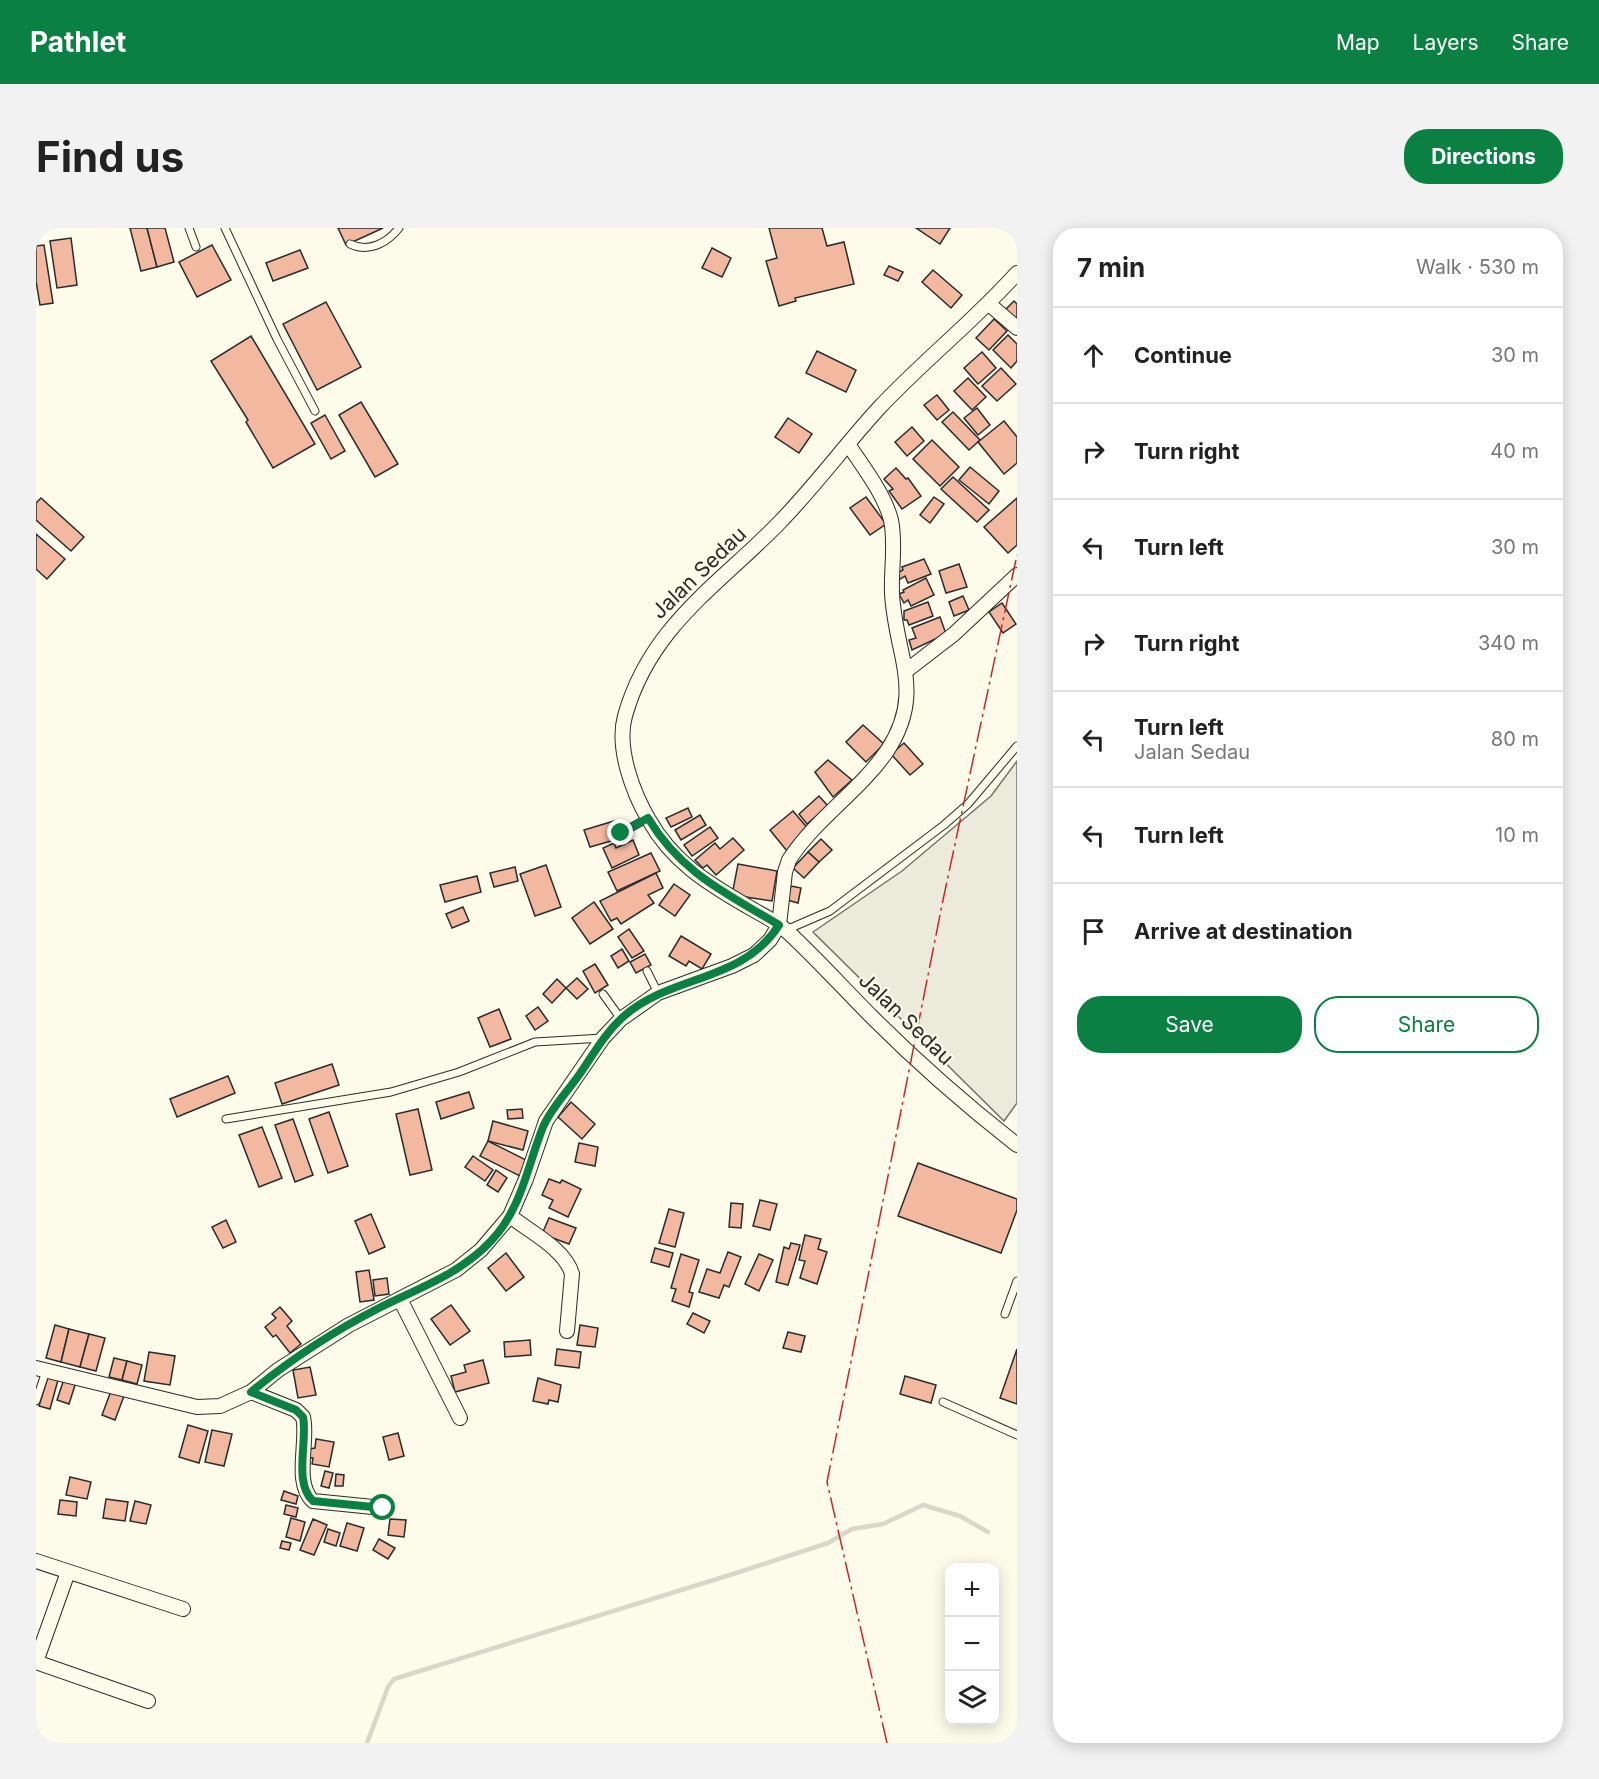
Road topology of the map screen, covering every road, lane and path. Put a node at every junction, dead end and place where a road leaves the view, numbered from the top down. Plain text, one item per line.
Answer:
1 (189, 228) edge
2 (225, 228) edge
3 (399, 228) edge
4 (350, 244) dead end
5 (196, 247) dead end
6 (1017, 273) edge
7 (989, 304) junction
8 (1017, 328) edge
9 (315, 411) dead end
10 (848, 444) junction
11 (1017, 575) edge
12 (906, 671) junction
13 (1017, 746) edge
14 (648, 818) junction
15 (621, 833) dead end
16 (782, 927) junction
17 (647, 971) dead end
18 (658, 993) junction
19 (603, 994) dead end
20 (621, 1018) junction
21 (603, 1038) junction
22 (226, 1119) dead end
23 (1017, 1145) edge
24 (510, 1216) junction
25 (1017, 1281) edge
26 (400, 1299) junction
27 (1005, 1314) dead end
28 (567, 1331) dead end
29 (41, 1370) edge
30 (251, 1392) junction
31 (36, 1401) edge
32 (943, 1402) dead end
33 (460, 1418) dead end
34 (1017, 1435) edge
35 (383, 1508) dead end
36 (36, 1561) edge
37 (68, 1572) junction
38 (183, 1609) dead end
39 (36, 1662) edge
40 (148, 1701) dead end

1 - 5 lane
2 - 9 lane
3 - 4 lane
6 - 7 street, Jalan Sedau
7 - 8 street
7 - 10 street, Jalan Sedau
10 - 12 street
10 - 14 street, Jalan Sedau
11 - 12 street
12 - 16 street
13 - 16 lane
14 - 15 lane
14 - 16 street, Jalan Sedau
16 - 18 street
16 - 23 street, Jalan Sedau
17 - 18 lane
18 - 20 street
19 - 20 lane
20 - 21 street
21 - 22 lane
21 - 24 street
24 - 26 street
24 - 28 street
25 - 27 lane
26 - 30 street
26 - 33 street
29 - 30 street
29 - 31 lane
30 - 35 street
32 - 34 lane
36 - 37 street
37 - 38 street
37 - 39 street
39 - 40 street

